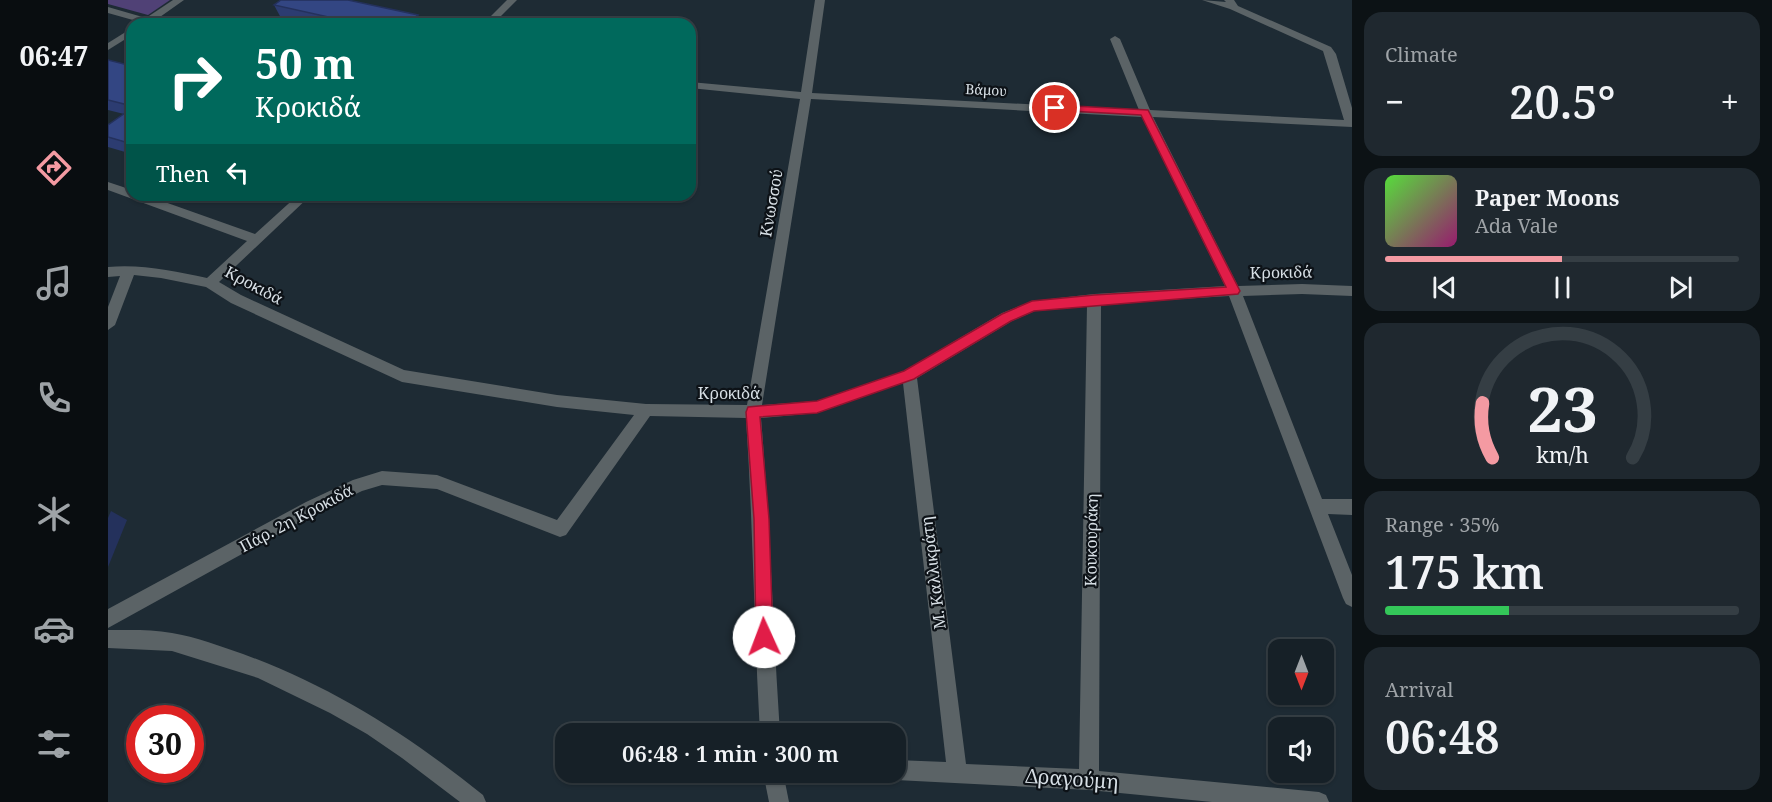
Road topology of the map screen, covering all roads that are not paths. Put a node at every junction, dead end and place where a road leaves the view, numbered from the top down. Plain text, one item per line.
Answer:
1 (179, 0) edge
2 (512, 0) edge
3 (820, 0) edge
4 (1207, 0) edge
5 (1231, 3) edge
6 (108, 10) edge
7 (133, 18) edge
8 (151, 18) edge
9 (494, 18) edge
10 (126, 35) edge
11 (1115, 39) dead end
12 (108, 47) edge
13 (696, 86) edge
14 (806, 96) junction
15 (1145, 112) junction
16 (1352, 124) edge
17 (108, 186) edge
18 (126, 192) edge
19 (149, 201) edge
20 (298, 201) edge
21 (256, 240) junction
22 (129, 270) junction
23 (108, 272) edge
24 (210, 282) junction
25 (1234, 291) junction
26 (1352, 291) edge
27 (1094, 299) junction
28 (108, 325) edge
29 (909, 375) junction
30 (646, 410) junction
31 (753, 412) junction
32 (1317, 506) junction
33 (1352, 507) edge
34 (1352, 598) edge
35 (108, 619) edge
36 (108, 639) edge
37 (770, 723) edge
38 (906, 770) edge
39 (957, 771) junction
40 (1089, 780) junction
41 (775, 783) edge
42 (476, 802) edge
43 (779, 802) edge
44 (1319, 802) edge

1 - 8 street
2 - 9 street
3 - 14 street, Κνωσσού
4 - 5 street
5 - 16 street
6 - 7 street
10 - 12 street
11 - 15 street
13 - 14 street, Βάμου
14 - 15 street, Βάμου
14 - 31 street, Κνωσσού
15 - 16 street, Βάμου
15 - 25 street
17 - 18 street
19 - 21 street
20 - 21 street
21 - 24 street
22 - 23 street, Κροκιδά
22 - 24 street, Κροκιδά
22 - 28 street
24 - 30 street, Κροκιδά
25 - 26 street, Κροκιδά
25 - 27 street, Κροκιδά
25 - 32 street
27 - 29 street, Κροκιδά
27 - 40 street, Κουκουράκη
29 - 31 street, Κροκιδά
29 - 39 street, Μ. Καλλικράτη
30 - 31 street, Κροκιδά
30 - 35 street, Πάρ. 2η Κροκιδά
31 - 37 street, Κνωσσού
32 - 33 street
32 - 34 street
36 - 42 street
38 - 39 street, Δραγούμη
39 - 40 street, Δραγούμη
40 - 44 street, Δραγούμη
41 - 43 street

